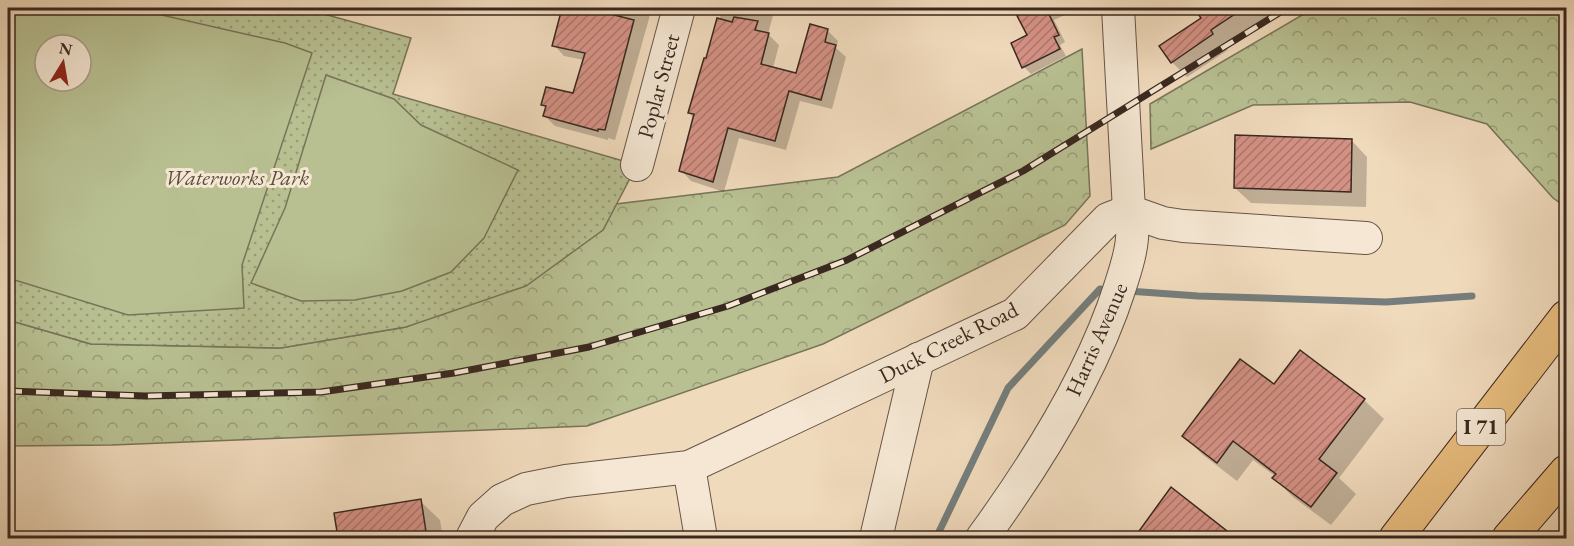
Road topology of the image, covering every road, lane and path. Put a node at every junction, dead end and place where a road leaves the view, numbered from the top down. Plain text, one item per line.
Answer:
1 (679, 8) edge
2 (1118, 8) edge
3 (637, 165) dead end
4 (1129, 211) junction
5 (1366, 238) dead end
6 (1566, 310) edge
7 (1557, 330) edge
8 (918, 359) junction
9 (689, 467) junction
10 (1566, 472) edge
11 (472, 538) edge
12 (702, 538) edge
13 (876, 538) edge
14 (982, 538) edge
15 (1396, 538) edge
16 (1509, 538) edge

1 - 3 street, Poplar Street
2 - 4 street, Harris Avenue
4 - 5 street
4 - 8 street, Duck Creek Road
4 - 14 street, Harris Avenue
6 - 7 highway
7 - 15 highway, I 71
8 - 9 street, Duck Creek Road
8 - 13 street
9 - 11 street, Duck Creek Road
9 - 12 street
10 - 16 highway

